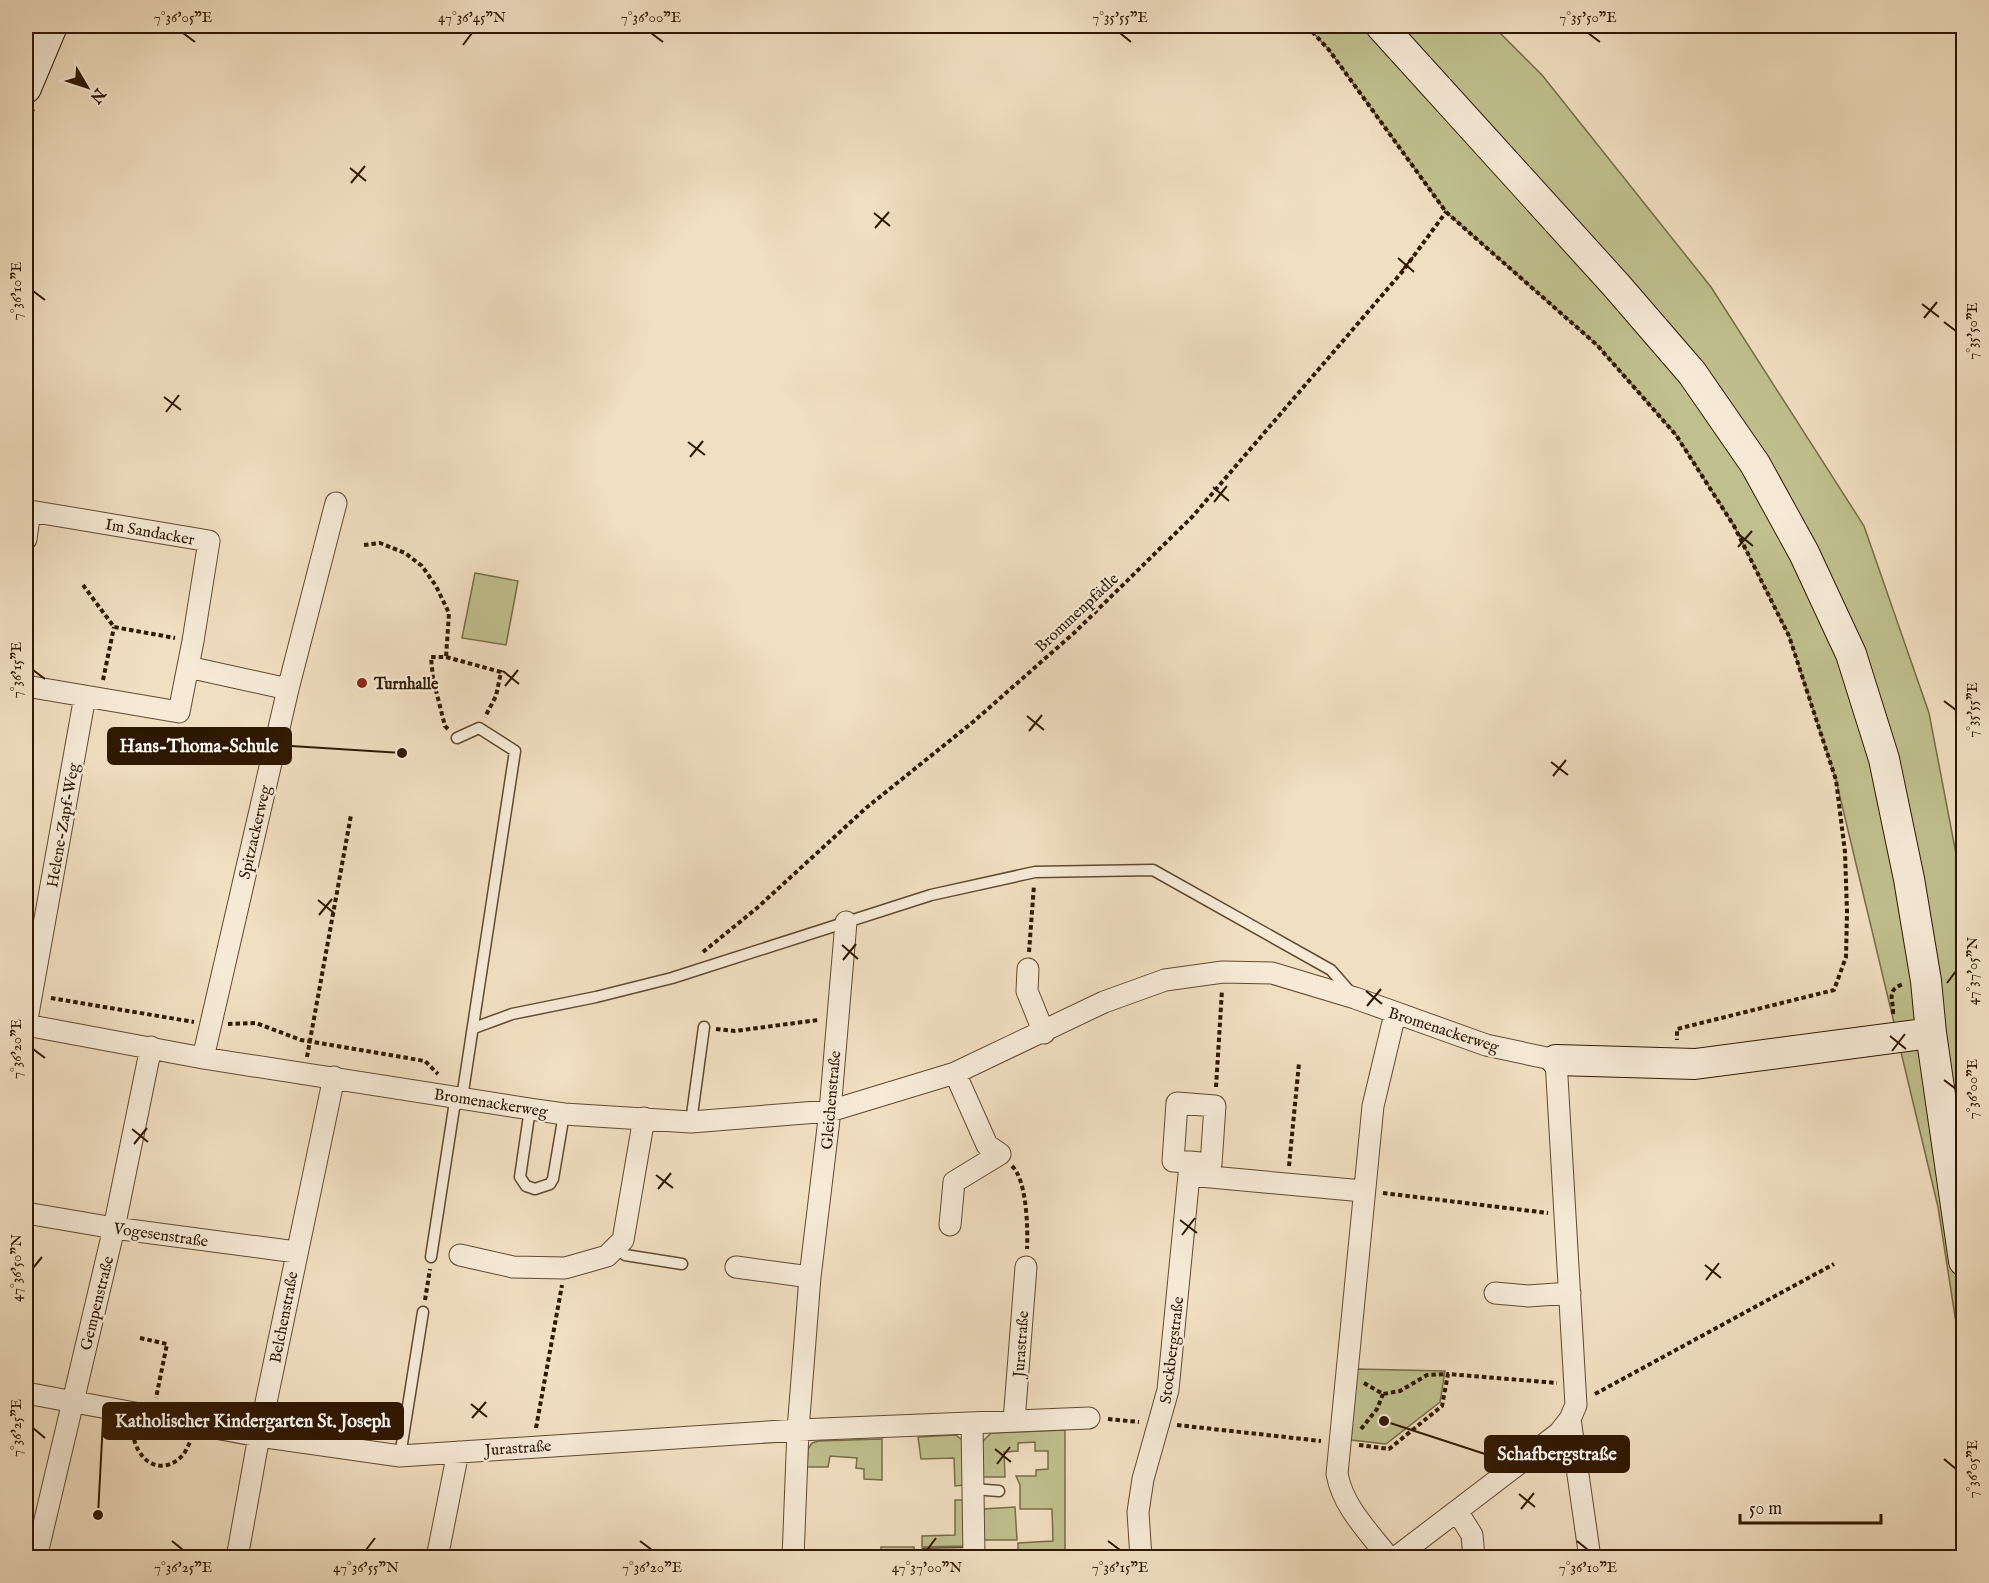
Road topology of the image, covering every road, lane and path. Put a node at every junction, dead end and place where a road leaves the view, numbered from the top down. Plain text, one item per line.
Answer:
1 (52, 26) edge
2 (1307, 26) edge
3 (1381, 26) edge
4 (26, 88) edge
5 (1446, 212) junction
6 (336, 503) dead end
7 (28, 511) edge
8 (26, 539) edge
9 (364, 545) dead end
10 (83, 585) dead end
11 (114, 627) junction
12 (193, 641) junction
13 (446, 657) junction
14 (188, 667) junction
15 (26, 686) edge
16 (288, 689) junction
17 (92, 697) junction
18 (479, 728) junction
19 (457, 738) joint
20 (351, 815) dead end
21 (1035, 872) junction
22 (846, 922) junction
23 (1028, 969) joint
24 (1222, 972) junction
25 (672, 978) junction
26 (33, 995) junction
27 (1355, 998) junction
28 (1395, 1014) junction
29 (837, 1017) junction
30 (26, 1025) edge
31 (210, 1025) junction
32 (704, 1027) joint
33 (474, 1028) junction
34 (1044, 1033) junction
35 (1931, 1033) junction
36 (310, 1041) junction
37 (151, 1047) junction
38 (1677, 1050) dead end
39 (203, 1058) junction
40 (1556, 1060) junction
41 (1299, 1063) dead end
42 (304, 1073) junction
43 (955, 1073) junction
44 (334, 1077) junction
45 (462, 1098) junction
46 (1215, 1106) junction
47 (530, 1109) junction
48 (830, 1111) junction
49 (564, 1114) junction
50 (644, 1118) junction
51 (691, 1122) junction
52 (1000, 1154) junction
53 (1189, 1169) junction
54 (1287, 1184) junction
55 (1364, 1191) junction
56 (26, 1213) edge
57 (1564, 1215) junction
58 (950, 1226) dead end
59 (114, 1228) junction
60 (616, 1247) junction
61 (296, 1252) junction
62 (460, 1255) dead end
63 (431, 1257) joint
64 (1964, 1261) edge
65 (682, 1264) dead end
66 (1834, 1264) dead end
67 (736, 1267) dead end
68 (1026, 1267) joint
69 (565, 1268) junction
70 (810, 1277) junction
71 (1495, 1293) dead end
72 (1570, 1293) junction
73 (423, 1312) joint
74 (140, 1338) dead end
75 (1346, 1369) junction
76 (1448, 1374) junction
77 (26, 1393) edge
78 (1383, 1394) junction
79 (72, 1401) junction
80 (1574, 1403) junction
81 (144, 1414) junction
82 (1089, 1418) joint
83 (1014, 1421) junction
84 (972, 1423) junction
85 (196, 1424) junction
86 (1160, 1424) junction
87 (798, 1430) junction
88 (260, 1436) junction
89 (1344, 1443) junction
90 (532, 1446) junction
91 (458, 1452) junction
92 (400, 1456) junction
93 (973, 1489) junction
94 (999, 1491) dead end
95 (1457, 1511) junction
96 (925, 1554) dead end
97 (974, 1555) edge
98 (36, 1557) edge
99 (237, 1557) edge
100 (437, 1557) edge
101 (793, 1557) edge
102 (1141, 1557) edge
103 (1389, 1557) edge
104 (1395, 1557) edge
105 (1474, 1557) edge
106 (1590, 1557) edge

1 - 4 street
2 - 5 path
3 - 35 street
5 - 25 path, Brommenpfädle
5 - 38 path
6 - 16 street, Spitzackerweg
7 - 8 street, Im Sandacker
7 - 12 street, Im Sandacker
9 - 13 path
10 - 11 path
11 - 12 path
11 - 17 path
12 - 14 street, Im Sandacker
13 - 18 path
13 - 19 path
14 - 16 street
14 - 17 street, Im Sandacker
15 - 17 street, Im Sandacker
16 - 31 street, Spitzackerweg
17 - 26 street, Helene-Zapf-Weg
18 - 19 lane
18 - 33 lane
20 - 36 path
21 - 22 lane
21 - 23 path
21 - 27 lane
22 - 25 lane
22 - 29 street, Gleichenstraße
23 - 34 street
24 - 27 street, Bromenackerweg
24 - 34 street, Bromenackerweg
24 - 46 path
25 - 33 lane
26 - 30 street, Helene-Zapf-Weg
26 - 31 path
27 - 28 street, Bromenackerweg
28 - 40 street, Bromenackerweg
28 - 55 street
29 - 32 path
29 - 48 street, Gleichenstraße
30 - 37 street, Bromenackerweg
31 - 36 path
31 - 39 street, Spitzackerweg
32 - 51 lane
33 - 45 lane
34 - 43 street, Bromenackerweg
35 - 40 street
35 - 64 street
36 - 42 path
36 - 45 path
37 - 39 street, Bromenackerweg
37 - 59 street, Gempenstraße
39 - 42 street, Bromenackerweg
40 - 57 street
41 - 54 path
42 - 44 street, Bromenackerweg
43 - 48 street, Bromenackerweg
43 - 52 street
44 - 45 street, Bromenackerweg
44 - 61 street, Belchenstraße
45 - 47 street, Bromenackerweg
45 - 63 lane
46 - 53 street
46 - 53 street
47 - 49 street, Bromenackerweg
47 - 49 lane
48 - 51 street, Bromenackerweg
48 - 70 street, Gleichenstraße
49 - 50 street, Bromenackerweg
50 - 51 street, Bromenackerweg
50 - 60 street
52 - 58 street
52 - 68 path
53 - 54 street
53 - 86 street, Stockbergstraße
54 - 55 street
55 - 57 path
55 - 75 street
56 - 59 street, Vogesenstraße
57 - 72 street
59 - 61 street, Vogesenstraße
59 - 79 street, Gempenstraße
60 - 65 lane
60 - 69 street
61 - 88 street, Belchenstraße
62 - 69 street
63 - 73 path
66 - 80 path
67 - 70 street
68 - 83 street, Jurastraße
69 - 90 path
70 - 87 street, Gleichenstraße
71 - 72 street
72 - 80 street
73 - 92 lane
74 - 81 path
75 - 78 path
75 - 89 street
76 - 78 path
76 - 80 path
76 - 89 path
77 - 79 street, Jurastraße
78 - 89 path
79 - 81 street, Jurastraße
79 - 98 street, Gempenstraße
80 - 95 street
80 - 106 street
81 - 85 street, Jurastraße
81 - 85 path
82 - 83 street, Jurastraße
82 - 86 path
83 - 84 street, Jurastraße
84 - 87 street, Jurastraße
84 - 93 street
85 - 88 street, Jurastraße
86 - 89 path
86 - 102 street, Stockbergstraße
87 - 90 street, Jurastraße
87 - 101 street, Gleichenstraße
88 - 92 street, Jurastraße
88 - 99 street, Belchenstraße
89 - 103 street
90 - 91 street, Jurastraße
91 - 92 street, Jurastraße
91 - 100 street
93 - 94 lane
93 - 97 street
95 - 104 street
95 - 105 street
96 - 97 lane

